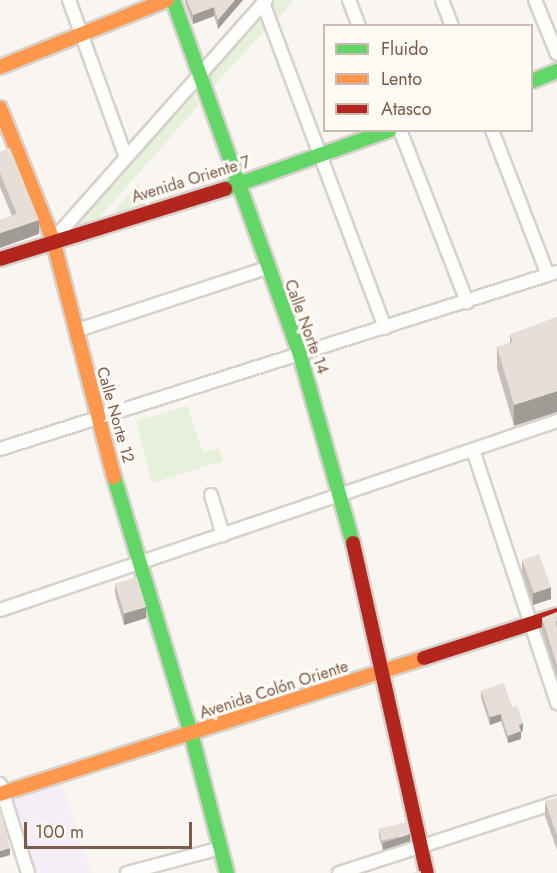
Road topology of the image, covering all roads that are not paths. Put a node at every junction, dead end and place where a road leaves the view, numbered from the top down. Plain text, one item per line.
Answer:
1 (69, 0) edge
2 (167, 0) edge
3 (173, 0) edge
4 (350, 0) edge
5 (442, 0) edge
6 (536, 0) edge
7 (264, 1) edge
8 (358, 24) edge
9 (451, 24) edge
10 (81, 35) junction
11 (557, 54) edge
12 (0, 68) edge
13 (557, 71) edge
14 (198, 76) junction
15 (533, 80) edge
16 (0, 108) edge
17 (385, 132) edge
18 (401, 132) edge
19 (493, 132) edge
20 (125, 155) junction
21 (318, 157) junction
22 (238, 185) junction
23 (53, 240) junction
24 (0, 259) edge
25 (267, 268) junction
26 (553, 274) edge
27 (467, 302) junction
28 (385, 328) junction
29 (75, 330) junction
30 (300, 355) junction
31 (97, 420) junction
32 (557, 421) edge
33 (0, 449) edge
34 (473, 450) junction
35 (341, 493) junction
36 (211, 495) dead end
37 (223, 536) junction
38 (141, 562) junction
39 (0, 610) edge
40 (557, 615) edge
41 (533, 623) junction
42 (385, 672) junction
43 (557, 703) edge
44 (191, 733) junction
45 (1, 790) edge
46 (557, 802) edge
47 (221, 848) junction
48 (420, 848) junction
49 (28, 873) edge
50 (127, 873) edge
51 (226, 873) edge
52 (339, 873) edge
53 (427, 873) edge

1 - 10 street
2 - 10 street
3 - 14 street, Calle Norte 14
4 - 8 street
5 - 9 street
6 - 11 street
7 - 14 street
7 - 21 street
10 - 12 street
10 - 20 street
13 - 15 street
14 - 20 street
14 - 22 street, Calle Norte 14
16 - 23 street, Calle Norte 12
17 - 21 street, Avenida Oriente 7
18 - 27 street
19 - 26 street
20 - 23 street
21 - 22 street, Avenida Oriente 7
21 - 28 street
22 - 23 street, Avenida Oriente 7
22 - 25 street, Calle Norte 14
23 - 24 street, Avenida Oriente 7
23 - 29 street, Calle Norte 12
25 - 29 street
25 - 30 street, Calle Norte 14
26 - 27 street
27 - 28 street
28 - 30 street
29 - 31 street, Calle Norte 12
30 - 31 street
30 - 35 street, Calle Norte 14
31 - 33 street
31 - 38 street, Calle Norte 12
32 - 34 street
34 - 35 street
34 - 41 street
35 - 37 street
35 - 42 street, Calle Norte 14
36 - 37 street
37 - 38 street
38 - 39 street
38 - 44 street, Calle Norte 12
40 - 41 street, Avenida Colón Oriente
41 - 42 street, Avenida Colón Oriente
41 - 43 street
42 - 44 street, Avenida Colón Oriente
42 - 48 street, Calle Norte 14
44 - 45 street, Avenida Colón Oriente
44 - 47 street, Calle Norte 12
45 - 49 street
46 - 48 street
47 - 50 street
47 - 51 street, Calle Norte 12
48 - 52 street
48 - 53 street, Calle Norte 14

